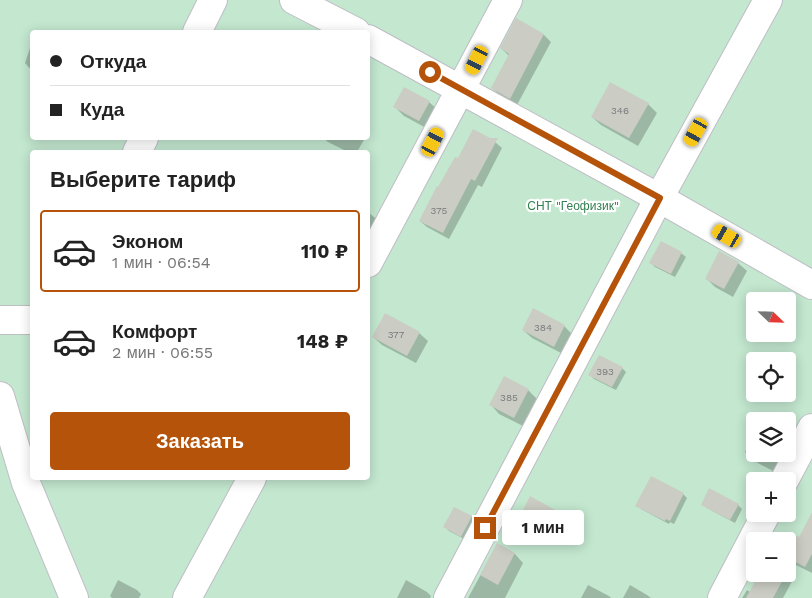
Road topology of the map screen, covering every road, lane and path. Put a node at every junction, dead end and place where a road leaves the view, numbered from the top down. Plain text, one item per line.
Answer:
1 (213, 0) edge
2 (294, 0) edge
3 (508, 0) edge
4 (768, 0) edge
5 (198, 30) edge
6 (352, 30) edge
7 (370, 39) edge
8 (461, 90) junction
9 (660, 198) junction
10 (370, 260) edge
11 (812, 284) edge
12 (0, 320) edge
13 (30, 320) edge
14 (0, 396) edge
15 (812, 428) edge
16 (789, 472) edge
17 (251, 480) edge
18 (762, 522) edge
19 (74, 598) edge
20 (187, 598) edge
21 (448, 598) edge
22 (722, 598) edge

1 - 5 street
2 - 6 street
3 - 8 street
4 - 9 street
7 - 8 street
8 - 9 street
8 - 10 street
9 - 11 street
9 - 21 street
12 - 13 street
14 - 19 street
15 - 16 street
17 - 20 street
18 - 22 street

